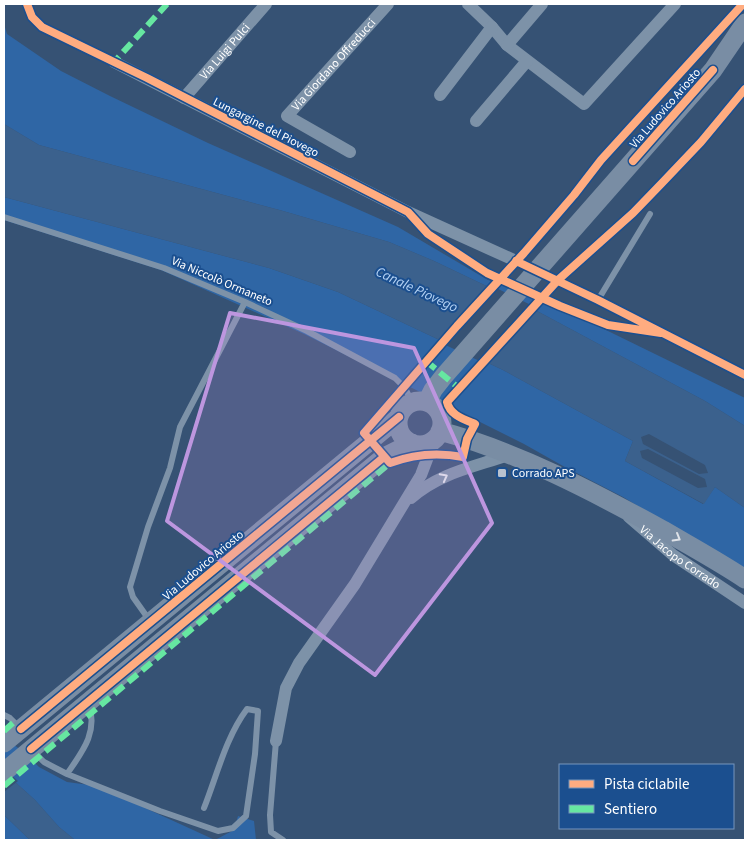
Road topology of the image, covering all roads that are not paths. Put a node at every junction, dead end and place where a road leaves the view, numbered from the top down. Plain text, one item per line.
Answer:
1 (266, 4) edge
2 (388, 4) edge
3 (468, 4) edge
4 (542, 4) edge
5 (675, 4) edge
6 (745, 23) edge
7 (492, 27) junction
8 (507, 44) junction
9 (745, 44) edge
10 (527, 61) junction
11 (114, 62) dead end
12 (713, 70) junction
13 (440, 95) dead end
14 (184, 98) junction
15 (476, 121) dead end
16 (350, 152) dead end
17 (650, 214) dead end
18 (4, 217) edge
19 (516, 260) dead end
20 (558, 280) dead end
21 (598, 300) junction
22 (245, 302) junction
23 (615, 309) dead end
24 (419, 402) junction
25 (399, 417) junction
26 (426, 439) junction
27 (508, 455) junction
28 (404, 504) junction
29 (619, 506) junction
30 (745, 579) edge
31 (745, 603) edge
32 (152, 622) junction
33 (88, 702) junction
34 (4, 715) edge
35 (10, 738) edge
36 (276, 742) joint
37 (27, 753) junction
38 (4, 772) edge
39 (67, 774) junction
40 (204, 808) dead end
41 (283, 840) edge

1 - 14 street, Via Luigi Pulci
2 - 16 street, Via Giordano Offreducci
3 - 7 street
4 - 8 street
5 - 10 street
6 - 12 main road, Via Ludovico Ariosto
7 - 8 street
7 - 13 street
8 - 10 street
9 - 12 main road, Via Ludovico Ariosto
10 - 15 street
11 - 14 street, Lungargine del Piovego
12 - 24 main road, Via Ludovico Ariosto
14 - 19 street, Lungargine del Piovego
17 - 21 lane
18 - 22 lane, Via Niccolò Ormaneto
20 - 21 lane
21 - 23 lane
22 - 24 lane, Via Niccolò Ormaneto
22 - 32 lane
24 - 25 main road
24 - 26 main road
25 - 26 main road
25 - 32 main road, Via Ludovico Ariosto
26 - 27 main road, Via Jacopo Corrado
26 - 28 street
26 - 33 main road
28 -> 27 street
27 - 29 main road, Via Jacopo Corrado
28 - 36 street
29 -> 30 main road, Via Jacopo Corrado
29 - 31 street, Via Jacopo Corrado
32 - 35 main road, Via Ludovico Ariosto
33 - 37 main road
33 - 39 lane
34 - 35 lane
36 - 41 lane
37 - 38 main road
37 - 39 lane
39 - 40 lane

